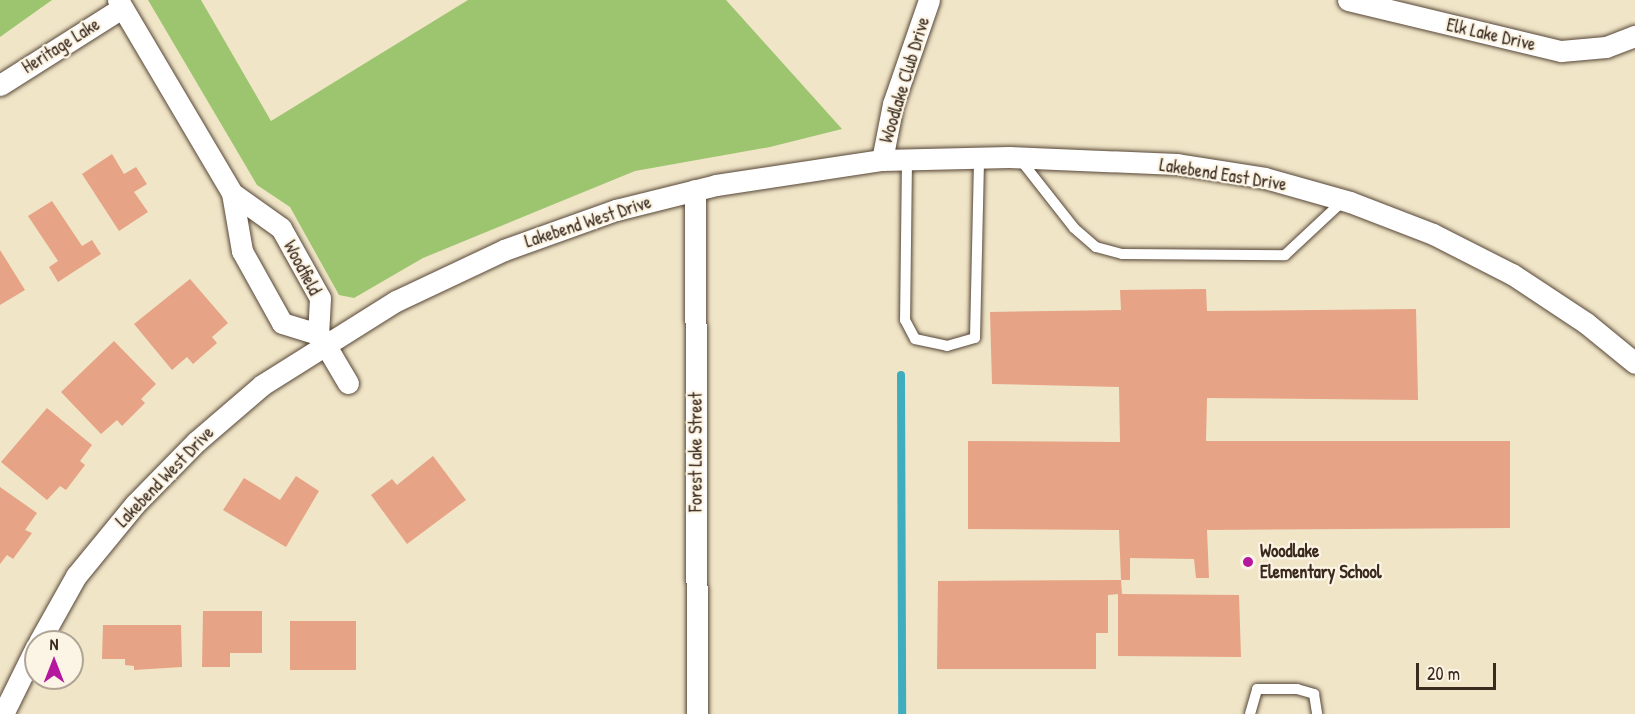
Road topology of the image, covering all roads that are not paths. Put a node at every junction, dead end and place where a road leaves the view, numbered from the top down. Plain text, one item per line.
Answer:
1 (929, 0) edge
2 (1347, 0) edge
3 (120, 4) edge
4 (1635, 36) edge
5 (0, 85) edge
6 (1019, 157) junction
7 (979, 158) junction
8 (882, 160) junction
9 (907, 160) junction
10 (696, 190) junction
11 (232, 192) junction
12 (1344, 200) junction
13 (322, 339) junction
14 (1635, 363) edge
15 (348, 383) dead end
16 (46, 630) edge
17 (24, 671) edge
18 (3, 714) edge
19 (697, 714) edge
20 (1250, 714) edge
21 (1317, 714) edge

1 - 8 street, Woodlake Club Drive
2 - 4 street, Elk Lake Drive
3 - 5 street, Heritage Lake
3 - 11 street, Woodfield
6 - 7 street, Lakebend East Drive
6 - 12 street, Lakebend East Drive
6 - 12 lane
7 - 9 street, Lakebend East Drive
7 - 9 lane
8 - 9 street, Lakebend East Drive
8 - 10 street, Lakebend East Drive
10 - 13 street, Lakebend West Drive
10 - 19 street, Forest Lake Street
11 - 13 street, Woodfield
11 - 13 street, Woodfield
12 - 14 street, Lakebend East Drive
13 - 15 street
13 - 16 street, Lakebend West Drive
17 - 18 street
20 - 21 lane

